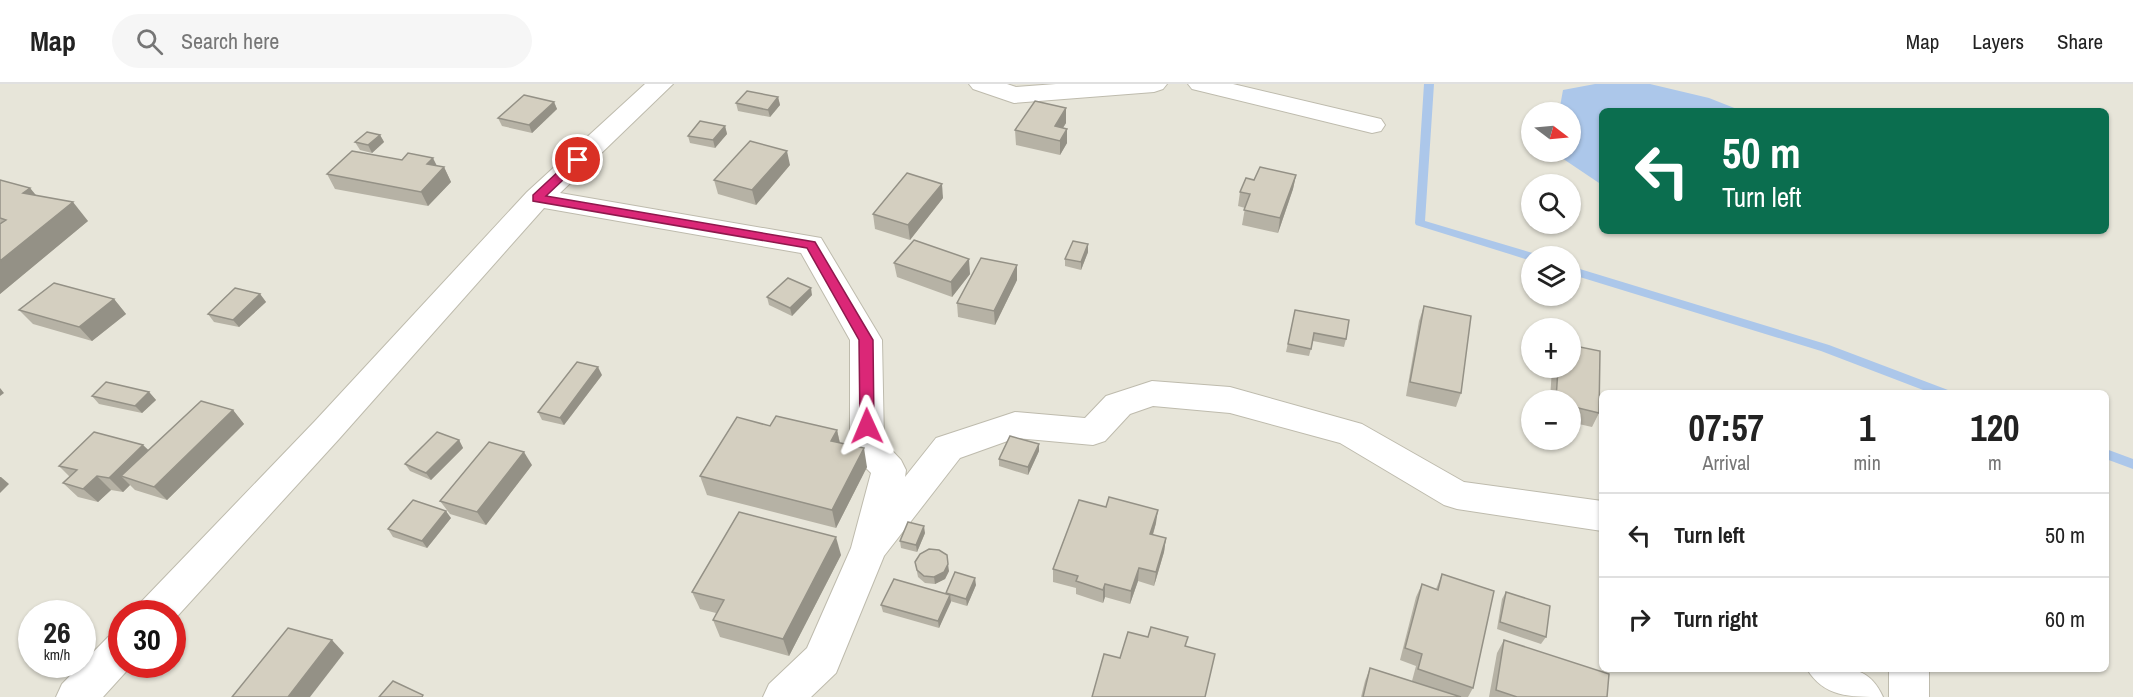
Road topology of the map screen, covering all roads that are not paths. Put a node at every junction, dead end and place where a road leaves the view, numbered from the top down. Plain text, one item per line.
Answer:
1 (660, 84) edge
2 (982, 84) edge
3 (1154, 84) edge
4 (1202, 84) edge
5 (1372, 125) dead end
6 (537, 198) junction
7 (1599, 516) edge
8 (869, 548) junction
9 (168, 600) edge
10 (108, 664) edge
11 (1831, 672) edge
12 (1909, 672) edge
13 (76, 697) edge
14 (783, 697) edge
15 (1863, 697) edge
16 (1909, 697) edge

1 - 6 street
2 - 3 street
4 - 5 street
6 - 8 street
6 - 9 street
7 - 8 street
8 - 14 street
10 - 13 street
11 - 15 street
12 - 16 street

